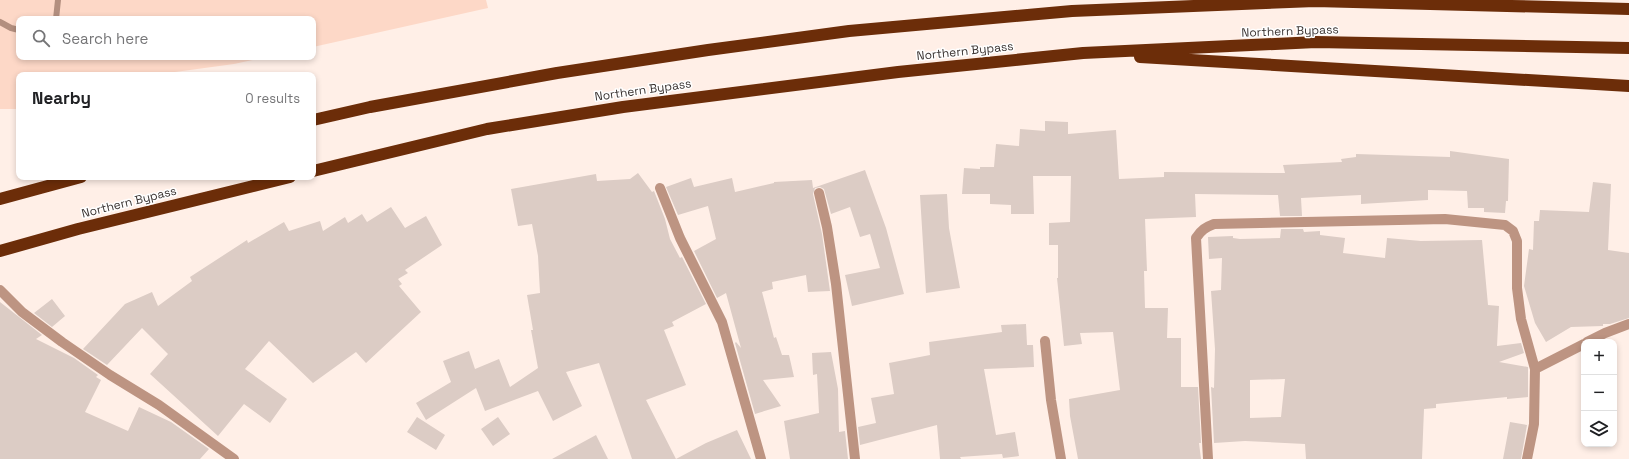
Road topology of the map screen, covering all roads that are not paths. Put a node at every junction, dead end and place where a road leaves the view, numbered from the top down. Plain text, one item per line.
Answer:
1 (1208, 0) edge
2 (1629, 9) edge
3 (1072, 11) junction
4 (1629, 48) edge
5 (1083, 53) junction
6 (1629, 86) edge
7 (316, 119) edge
8 (316, 170) edge
9 (70, 180) edge
10 (278, 180) edge
11 (660, 188) dead end
12 (819, 193) dead end
13 (0, 199) edge
14 (0, 251) edge
15 (0, 290) edge
16 (1629, 324) edge
17 (1593, 339) edge
18 (1045, 341) dead end
19 (1581, 346) edge
20 (1535, 369) junction
21 (234, 459) edge
22 (761, 459) edge
23 (855, 459) edge
24 (1060, 459) edge
25 (1208, 459) edge
26 (1527, 459) edge

1 - 3 highway
2 - 3 highway
3 - 7 highway
4 - 5 highway, Northern Bypass
5 - 6 highway
5 - 8 highway, Northern Bypass
9 - 13 highway
10 - 14 highway, Northern Bypass
11 - 22 street
12 - 23 street
15 - 21 street
16 - 17 street
18 - 24 street
19 - 20 street
20 - 25 street
20 - 26 street

